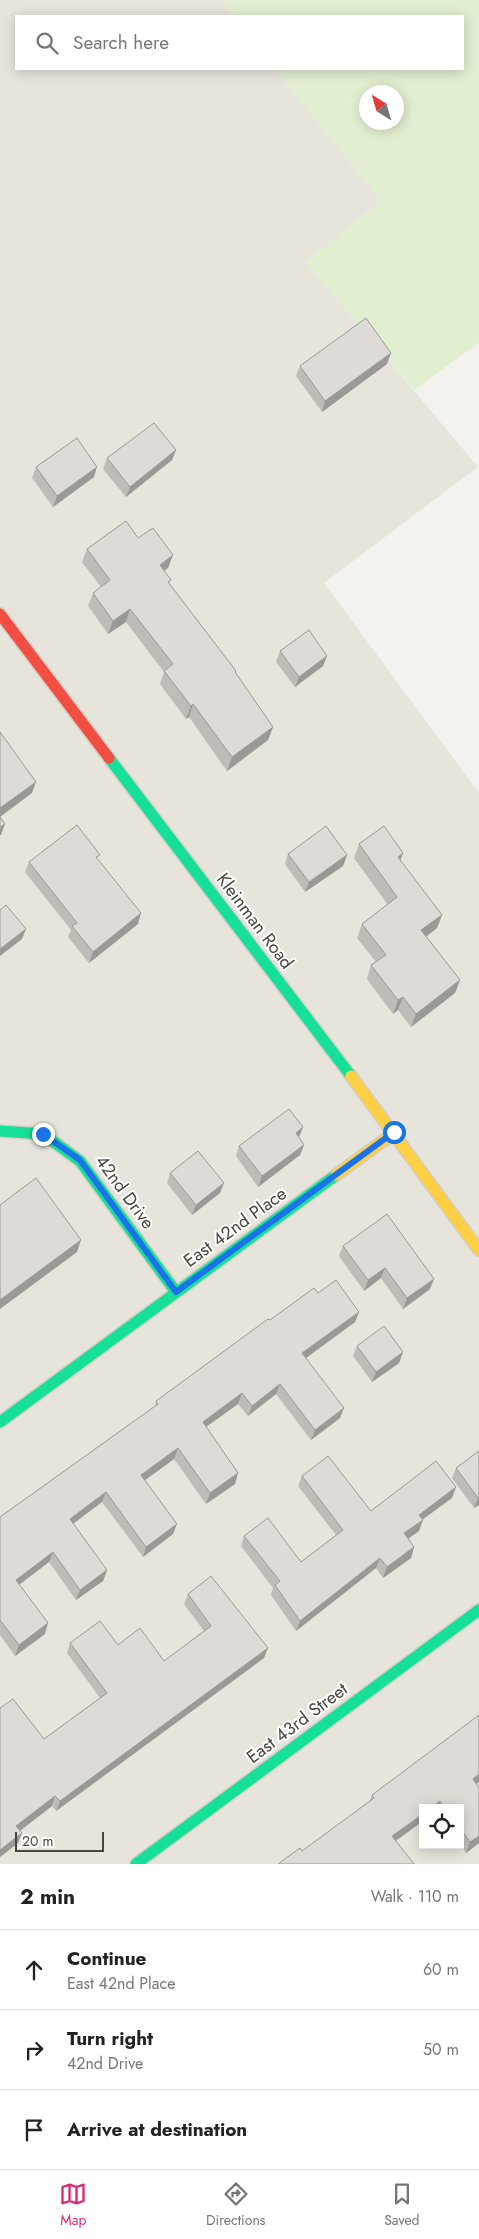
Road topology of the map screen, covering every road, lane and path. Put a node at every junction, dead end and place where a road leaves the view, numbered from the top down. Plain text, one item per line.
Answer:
1 (0, 614) edge
2 (0, 1131) edge
3 (394, 1132) junction
4 (479, 1250) edge
5 (176, 1292) junction
6 (0, 1422) edge
7 (479, 1610) edge
8 (136, 1864) edge

1 - 3 street, Kleinman Road
2 - 5 street, 42nd Drive
3 - 4 street, Kleinman Road
3 - 5 street, East 42nd Place
5 - 6 street, East 42nd Place
7 - 8 street, East 43rd Street

